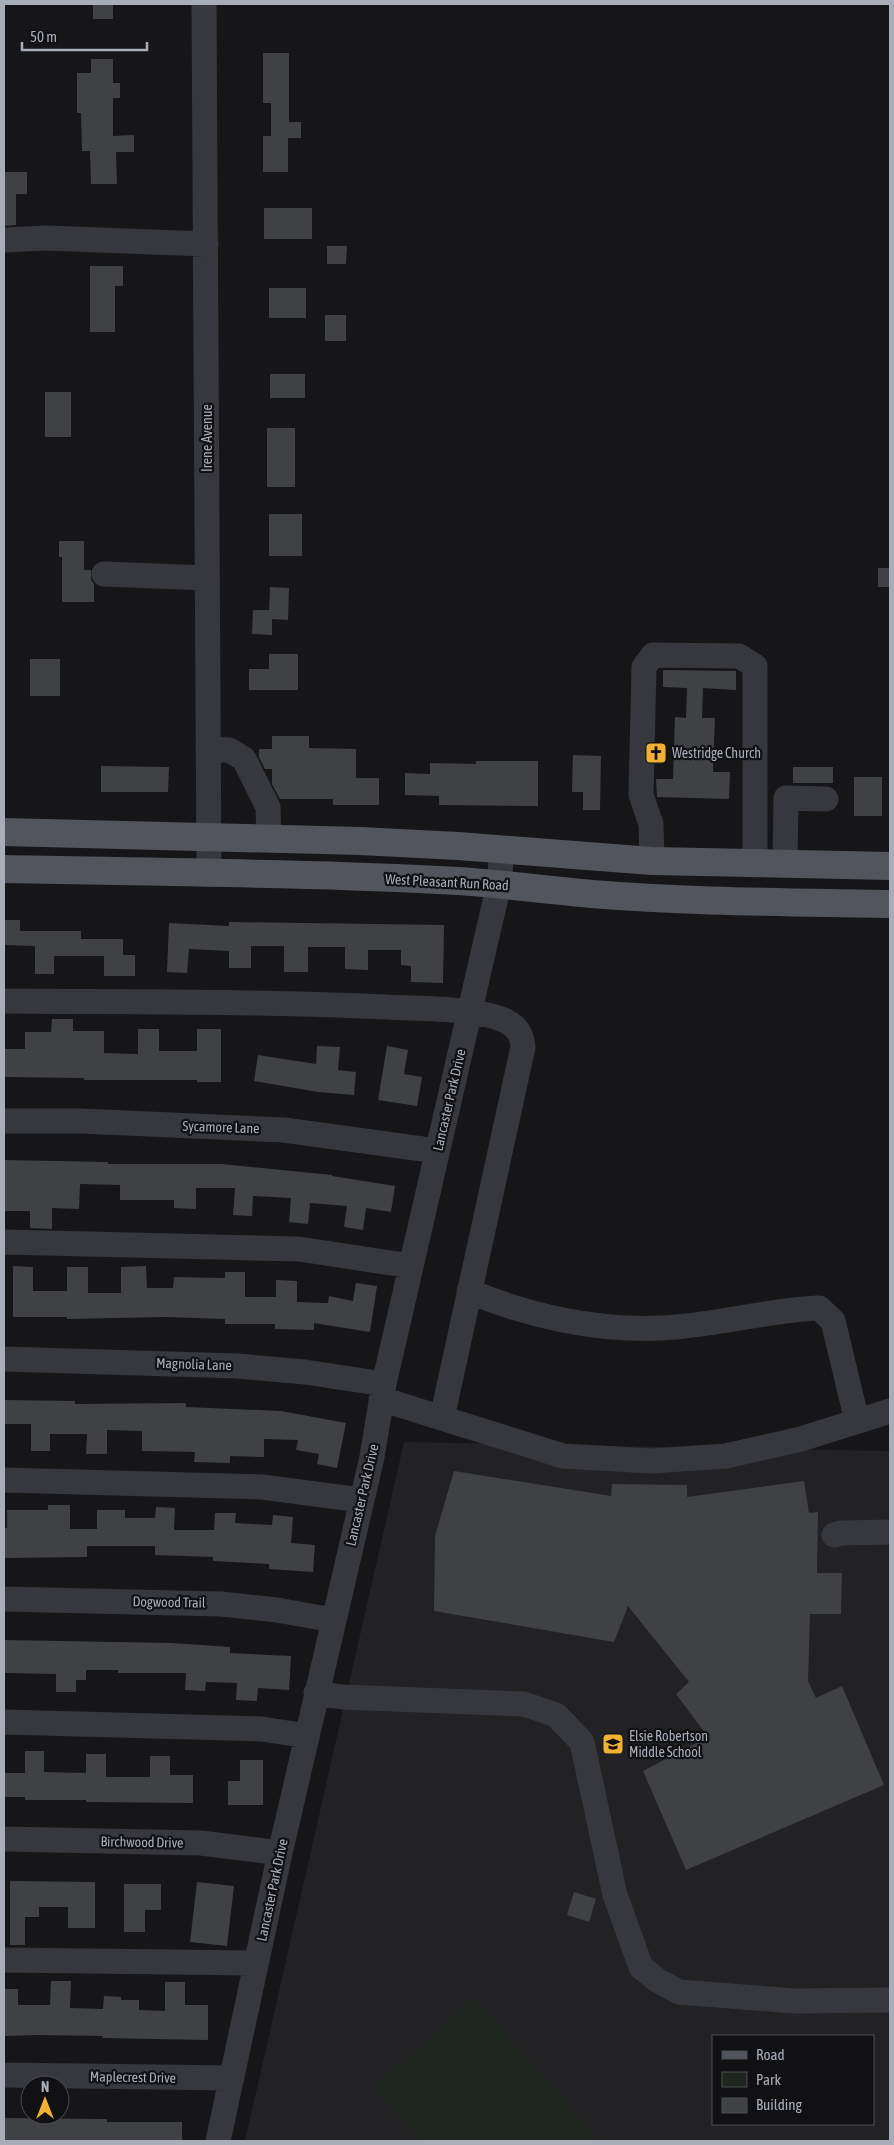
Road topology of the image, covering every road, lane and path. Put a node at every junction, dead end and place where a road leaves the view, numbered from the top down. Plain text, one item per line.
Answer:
1 (204, 4) edge
2 (4, 240) edge
3 (206, 244) junction
4 (104, 574) dead end
5 (207, 578) junction
6 (208, 749) junction
7 (826, 798) dead end
8 (4, 832) edge
9 (208, 837) junction
10 (269, 839) junction
11 (502, 849) junction
12 (652, 861) junction
13 (756, 865) junction
14 (785, 865) junction
15 (890, 866) edge
16 (4, 869) edge
17 (210, 872) junction
18 (498, 884) junction
19 (754, 901) junction
20 (890, 904) edge
21 (4, 1001) edge
22 (470, 1012) junction
23 (4, 1121) edge
24 (437, 1151) junction
25 (4, 1242) edge
26 (411, 1266) junction
27 (469, 1291) junction
28 (4, 1359) edge
29 (383, 1392) junction
30 (890, 1411) edge
31 (442, 1418) junction
32 (857, 1422) junction
33 (4, 1480) edge
34 (361, 1500) junction
35 (890, 1532) edge
36 (834, 1535) dead end
37 (4, 1599) edge
38 (333, 1620) junction
39 (316, 1693) junction
40 (4, 1722) edge
41 (307, 1736) junction
42 (4, 1839) edge
43 (280, 1853) junction
44 (4, 1960) edge
45 (256, 1963) junction
46 (890, 2000) edge
47 (4, 2075) edge
48 (232, 2078) junction
49 (218, 2141) edge

1 - 3 street, Irene Avenue
2 - 3 street
3 - 5 street, Irene Avenue
4 - 5 street
5 - 6 street, Irene Avenue
6 - 9 street, Irene Avenue
6 - 10 street
7 - 14 street
8 - 9 main road
9 - 10 main road
9 - 17 street, Irene Avenue
10 - 11 main road
11 - 12 main road
11 - 18 street, Lancaster Park Drive
12 - 13 main road
12 - 13 street
13 - 14 main road
13 - 19 main road
14 - 15 main road
16 - 17 main road, West Pleasant Run Road
17 - 18 main road, West Pleasant Run Road
18 - 19 main road, West Pleasant Run Road
18 - 22 street, Lancaster Park Drive
19 - 20 main road, West Pleasant Run Road
21 - 22 street
22 - 24 street, Lancaster Park Drive
22 - 27 street
23 - 24 street, Sycamore Lane
24 - 26 street, Lancaster Park Drive
25 - 26 street
26 - 29 street, Lancaster Park Drive
27 - 31 street
27 - 32 street
28 - 29 street, Magnolia Lane
29 - 31 street, Magnolia Lane
29 - 34 street, Lancaster Park Drive
30 - 32 street, Magnolia Lane
31 - 32 street, Magnolia Lane
33 - 34 street
34 - 38 street, Lancaster Park Drive
35 - 36 street
37 - 38 street, Dogwood Trail
38 - 39 street, Lancaster Park Drive
39 - 41 street, Lancaster Park Drive
39 - 46 street
40 - 41 street
41 - 43 street, Lancaster Park Drive
42 - 43 street, Birchwood Drive
43 - 45 street, Lancaster Park Drive
44 - 45 street
45 - 48 street, Lancaster Park Drive
47 - 48 street, Maplecrest Drive
48 - 49 street, Lancaster Park Drive

